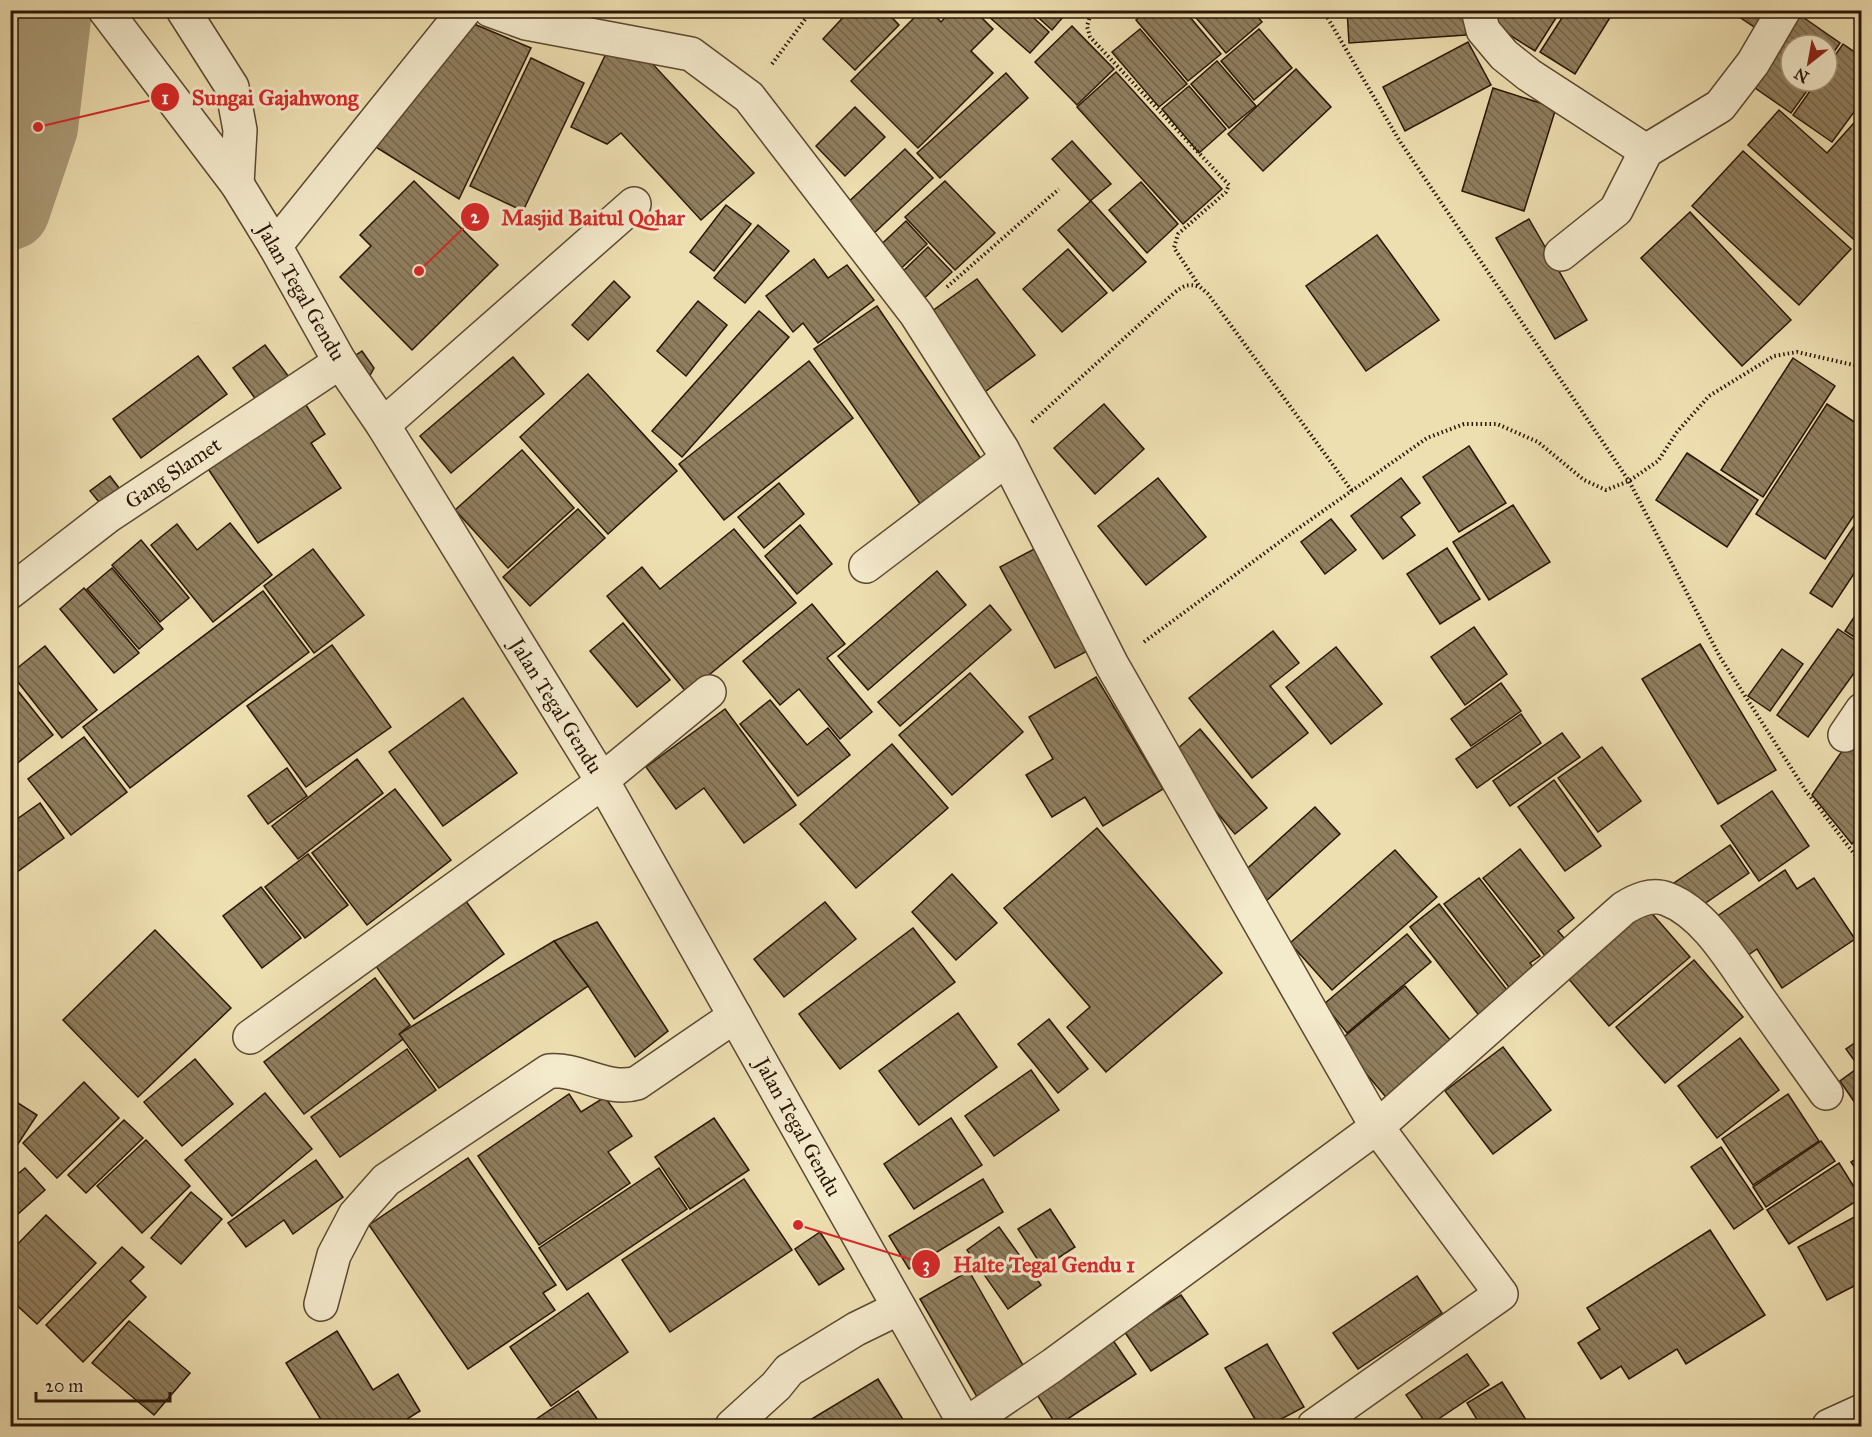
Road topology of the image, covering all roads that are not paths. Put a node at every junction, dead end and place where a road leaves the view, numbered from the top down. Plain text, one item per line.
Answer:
1 (105, 10) edge
2 (183, 10) edge
3 (465, 10) edge
4 (490, 10) edge
5 (1478, 10) edge
6 (1784, 10) edge
7 (592, 22) edge
8 (1646, 151) junction
9 (237, 184) junction
10 (634, 204) dead end
11 (275, 246) junction
12 (1561, 254) dead end
13 (340, 362) junction
14 (383, 425) junction
15 (1005, 454) junction
16 (866, 566) dead end
17 (10, 592) edge
18 (709, 692) dead end
19 (603, 781) junction
20 (735, 1016) junction
21 (250, 1037) dead end
22 (1826, 1093) dead end
23 (1377, 1127) junction
24 (321, 1304) dead end
25 (899, 1308) junction
26 (1862, 1411) edge
27 (732, 1426) edge
28 (966, 1426) edge
29 (1314, 1426) edge
30 (1829, 1426) edge

1 - 9 street, Jalan Tegal Gendu
2 - 9 street
3 - 11 street
4 - 7 street
5 - 8 street
6 - 8 street
7 - 15 street
8 - 12 street
9 - 11 street, Jalan Tegal Gendu
10 - 14 street
11 - 13 street, Jalan Tegal Gendu
13 - 14 street, Jalan Tegal Gendu
13 - 17 street, Gang Slamet
14 - 19 street, Jalan Tegal Gendu
15 - 16 street
15 - 23 street
18 - 19 street
19 - 20 street, Jalan Tegal Gendu
19 - 21 street
20 - 24 street
20 - 25 street, Jalan Tegal Gendu
22 - 23 street
23 - 28 street
23 - 29 street
25 - 27 street
25 - 28 street, Jalan Tegal Gendu
26 - 30 street

